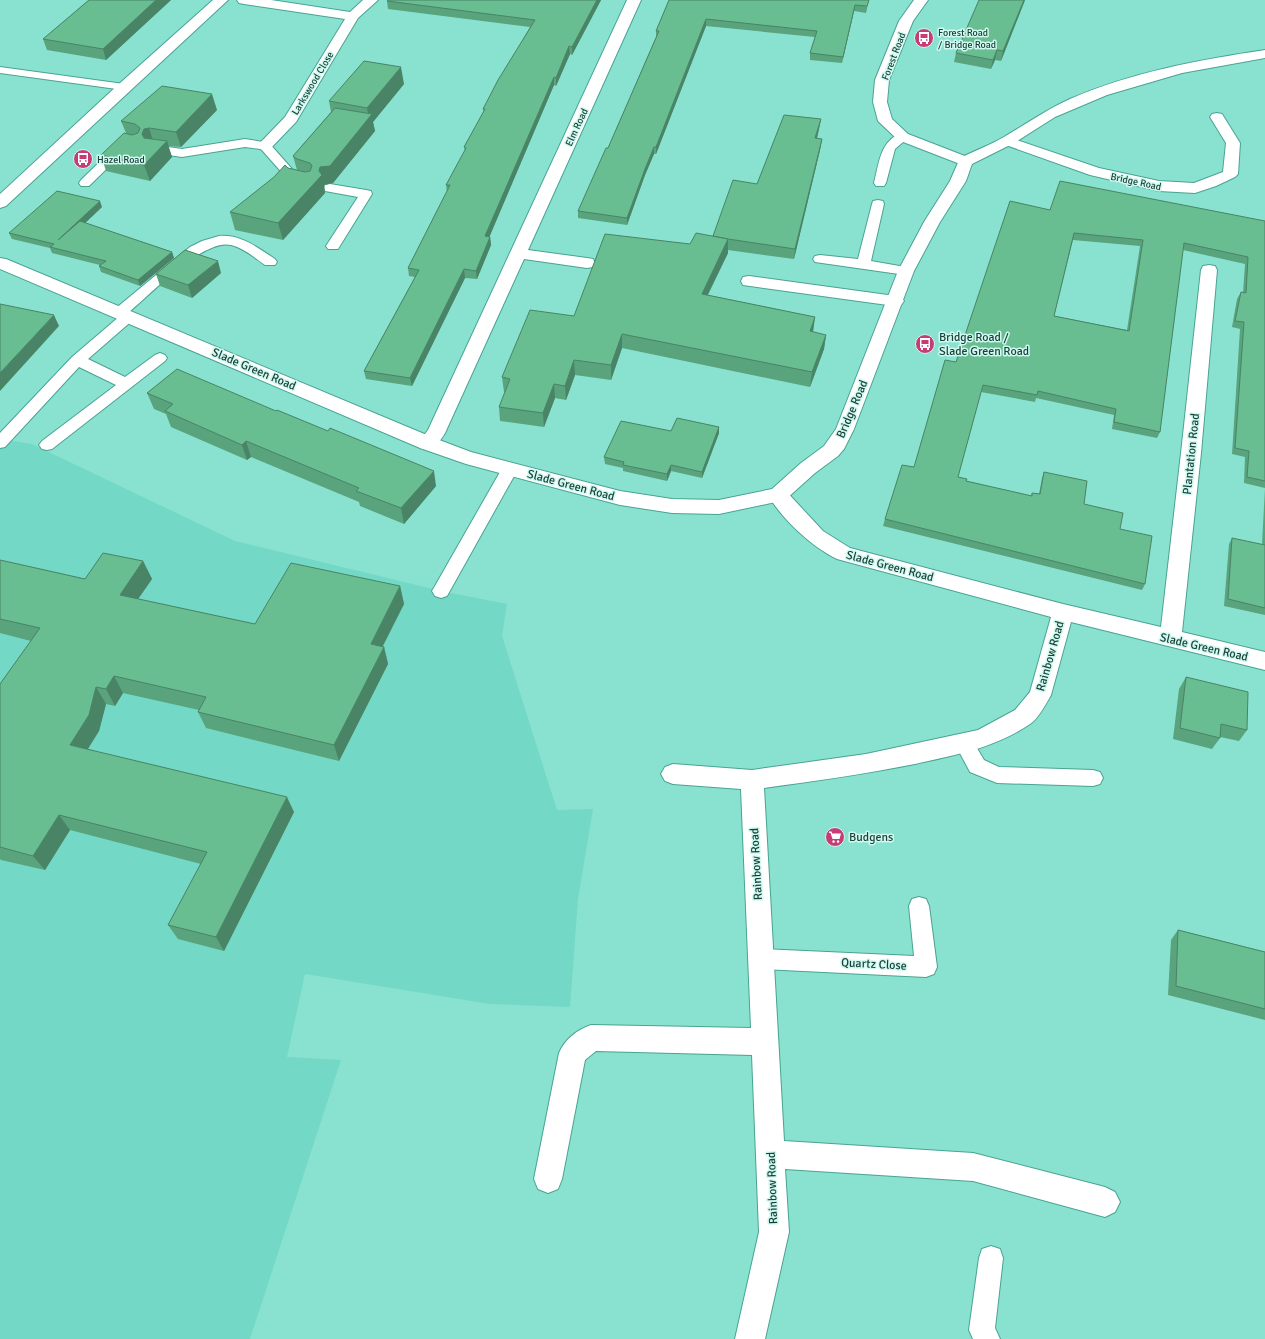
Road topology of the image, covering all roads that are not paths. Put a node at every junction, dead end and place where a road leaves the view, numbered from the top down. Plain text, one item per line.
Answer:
1 (221, 0) edge
2 (244, 0) edge
3 (371, 0) edge
4 (634, 0) edge
5 (921, 0) edge
6 (353, 16) junction
7 (1265, 54) edge
8 (0, 70) edge
9 (124, 87) junction
10 (1217, 117) dead end
11 (903, 137) junction
12 (1008, 141) junction
13 (132, 144) edge
14 (265, 146) junction
15 (154, 149) edge
16 (966, 161) junction
17 (0, 181) edge
18 (22, 182) junction
19 (85, 183) dead end
20 (880, 183) dead end
21 (309, 184) edge
22 (330, 188) edge
23 (0, 203) edge
24 (878, 204) dead end
25 (333, 246) dead end
26 (518, 253) junction
27 (820, 259) dead end
28 (270, 262) dead end
29 (0, 263) edge
30 (587, 263) dead end
31 (864, 264) junction
32 (1209, 270) dead end
33 (906, 271) junction
34 (748, 281) dead end
35 (894, 301) junction
36 (124, 314) junction
37 (160, 358) dead end
38 (77, 360) junction
39 (127, 384) junction
40 (0, 443) edge
41 (427, 443) junction
42 (47, 445) dead end
43 (510, 469) junction
44 (778, 495) junction
45 (441, 591) dead end
46 (1063, 612) junction
47 (1170, 639) junction
48 (1265, 661) edge
49 (964, 744) junction
50 (673, 774) dead end
51 (1093, 778) dead end
52 (752, 780) junction
53 (919, 906) dead end
54 (761, 959) junction
55 (765, 1042) junction
56 (771, 1154) junction
57 (548, 1179) dead end
58 (1105, 1202) dead end
59 (991, 1258) dead end
60 (750, 1339) edge
61 (987, 1339) edge

1 - 9 street
2 - 6 street
3 - 6 street, Larkswood Close
4 - 26 street, Elm Road
5 - 11 street, Forest Road
6 - 14 street, Larkswood Close
7 - 12 street
8 - 9 lane
9 - 18 street
10 - 12 street, Bridge Road
11 - 16 street, Forest Road
11 - 20 lane
12 - 16 street
13 - 19 lane
14 - 15 lane
14 - 21 lane
16 - 33 street, Bridge Road
17 - 18 street
18 - 23 street
22 - 25 lane
24 - 31 lane
26 - 30 street
26 - 41 street, Elm Road
27 - 31 lane
28 - 36 lane
29 - 36 street, Slade Green Road
31 - 33 lane
32 - 47 street, Plantation Road
33 - 35 street, Bridge Road
34 - 35 street
35 - 44 street, Bridge Road
36 - 38 lane
36 - 41 street, Slade Green Road
37 - 39 lane
38 - 39 lane
38 - 40 lane
39 - 42 lane
41 - 43 street, Slade Green Road
43 - 44 street, Slade Green Road
43 - 45 lane, Slade Green Road
44 - 46 street, Slade Green Road
46 - 47 street, Slade Green Road
46 - 49 street, Rainbow Road
47 - 48 street, Slade Green Road
49 - 51 lane
49 - 52 street, Rainbow Road
50 - 52 street
52 - 54 street, Rainbow Road
53 - 54 lane, Quartz Close
54 - 55 street, Rainbow Road
55 - 56 street, Rainbow Road
55 - 57 street
56 - 58 street
56 - 60 street, Rainbow Road
59 - 61 lane

